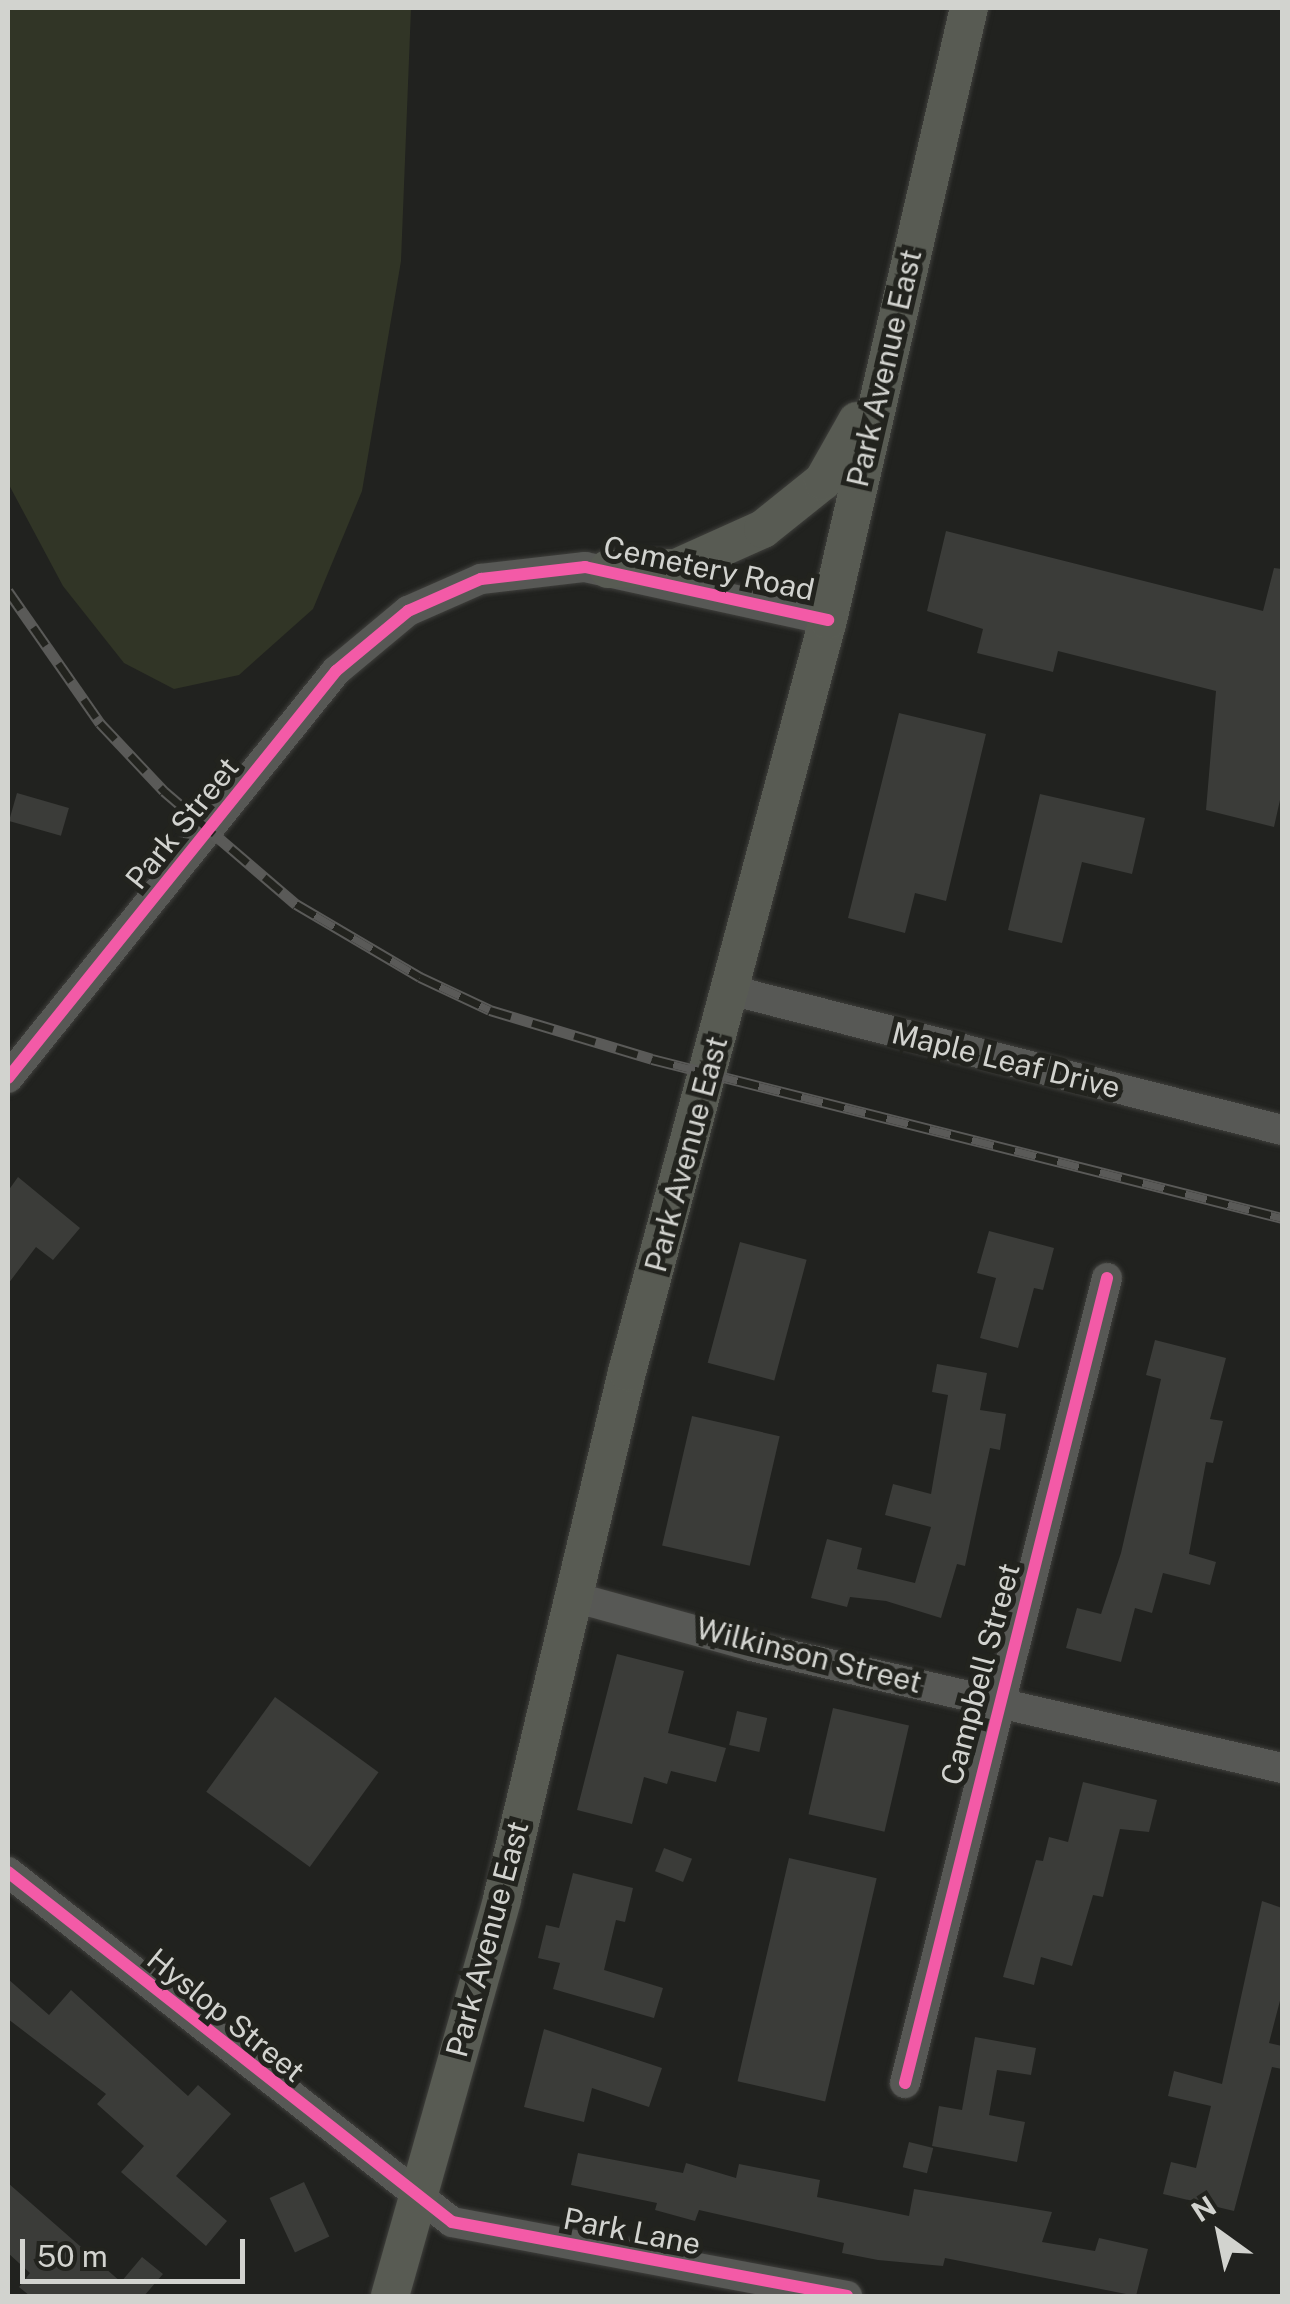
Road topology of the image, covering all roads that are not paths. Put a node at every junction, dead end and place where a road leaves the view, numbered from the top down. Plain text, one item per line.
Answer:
1 (969, 8) edge
2 (893, 320) junction
3 (608, 569) junction
4 (408, 611) joint
5 (828, 620) junction
6 (730, 990) junction
7 (8, 1078) edge
8 (1282, 1130) edge
9 (1107, 1278) dead end
10 (570, 1596) junction
11 (998, 1700) junction
12 (1282, 1768) edge
13 (8, 1872) edge
14 (905, 2084) dead end
15 (414, 2198) junction
16 (390, 2296) edge
17 (847, 2296) edge

1 - 2 main road, Park Avenue East
2 - 3 main road
2 - 5 main road, Park Avenue East
3 - 4 street, Cemetery Road
3 - 5 street, Cemetery Road
4 - 7 street, Park Street
5 - 6 main road, Park Avenue East
6 - 8 street, Maple Leaf Drive
6 - 10 main road, Park Avenue East
9 - 11 street, Campbell Street
10 - 11 street, Wilkinson Street
10 - 15 main road, Park Avenue East
11 - 12 street, Wilkinson Street
11 - 14 street, Campbell Street
13 - 15 street, Hyslop Street
15 - 16 main road, Park Avenue East
15 - 17 street, Park Lane

